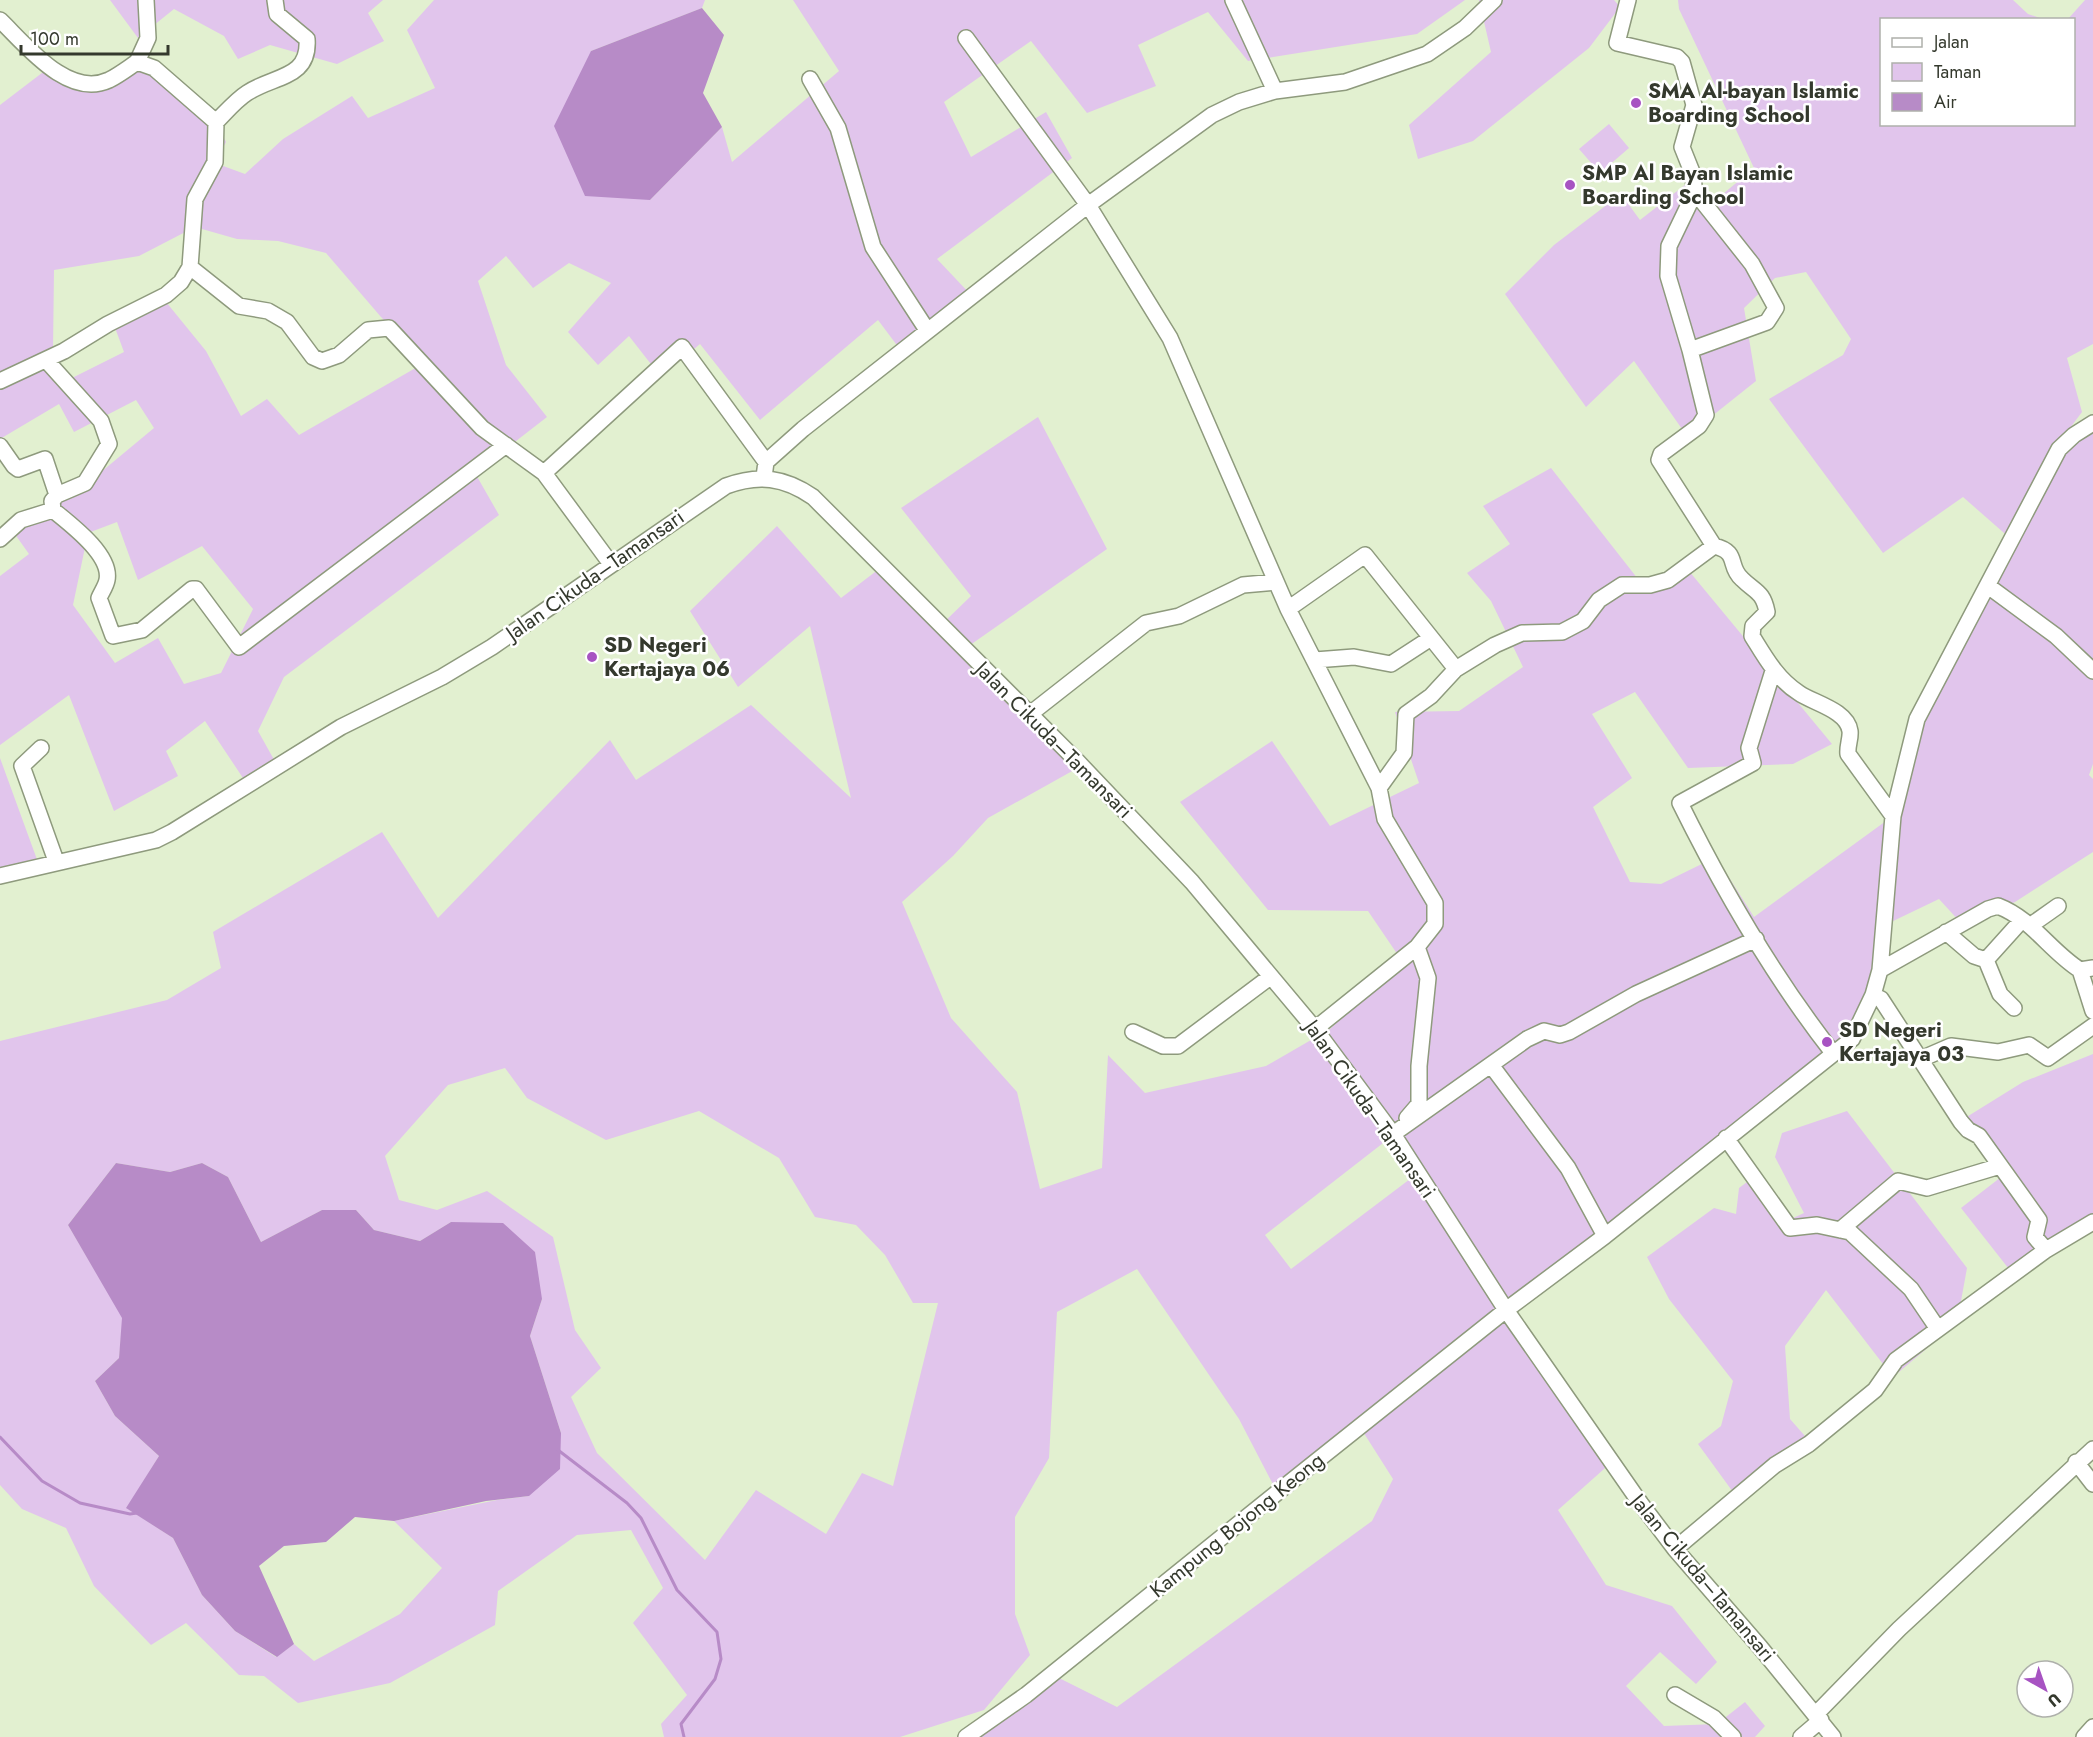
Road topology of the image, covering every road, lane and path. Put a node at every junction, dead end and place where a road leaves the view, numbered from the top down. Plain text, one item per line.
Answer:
1 (146, 0) edge
2 (275, 0) edge
3 (1233, 0) edge
4 (1494, 0) edge
5 (1628, 0) edge
6 (0, 20) edge
7 (966, 38) dead end
8 (137, 62) junction
9 (810, 79) dead end
10 (1275, 91) junction
11 (216, 122) junction
12 (1695, 192) junction
13 (1088, 205) junction
14 (190, 267) junction
15 (927, 330) junction
16 (1690, 350) junction
17 (45, 360) junction
18 (0, 381) edge
19 (2093, 423) edge
20 (506, 445) junction
21 (0, 446) edge
22 (766, 462) junction
23 (544, 473) junction
24 (764, 477) junction
25 (55, 503) junction
26 (0, 538) edge
27 (1714, 546) junction
28 (611, 564) junction
29 (1276, 582) junction
30 (1988, 586) junction
31 (1288, 609) junction
32 (1431, 638) junction
33 (1315, 660) junction
34 (1456, 669) junction
35 (1773, 671) junction
36 (2093, 671) edge
37 (1030, 714) junction
38 (41, 748) dead end
39 (1379, 788) junction
40 (1893, 816) junction
41 (56, 861) junction
42 (0, 876) edge
43 (2058, 906) dead end
44 (2026, 922) junction
45 (1946, 932) junction
46 (1756, 939) junction
47 (1417, 947) junction
48 (1986, 960) junction
49 (2086, 969) edge
50 (1880, 970) junction
51 (1270, 977) junction
52 (1873, 995) junction
53 (2014, 1008) dead end
54 (2093, 1011) edge
55 (2093, 1026) edge
56 (1315, 1029) junction
57 (1133, 1032) dead end
58 (1833, 1053) junction
59 (1921, 1059) junction
60 (1491, 1065) junction
61 (1393, 1134) junction
62 (1726, 1138) junction
63 (2000, 1166) junction
64 (2093, 1222) edge
65 (1840, 1230) junction
66 (1605, 1236) junction
67 (2046, 1250) junction
68 (1506, 1310) junction
69 (1938, 1329) junction
70 (2093, 1449) edge
71 (2076, 1462) junction
72 (2093, 1484) edge
73 (1675, 1549) junction
74 (1676, 1695) dead end
75 (1818, 1717) junction
76 (2093, 1727) edge
77 (966, 1737) edge
78 (1733, 1737) edge
79 (1801, 1737) edge
80 (1833, 1737) edge
81 (2084, 1737) edge

1 - 8 street
2 - 11 street
3 - 10 street
4 - 10 street
5 - 12 street
6 - 8 street
7 - 13 street
8 - 11 street
9 - 15 street
10 - 13 street
11 - 14 street
12 - 16 street
12 - 16 street
13 - 15 street
13 - 29 street
14 - 17 street
14 - 20 street
15 - 22 street
16 - 27 street
17 - 18 street
17 - 25 street
19 - 30 street, Kampung Bojong Keong
20 - 23 street
20 - 25 street
21 - 25 street
22 - 23 street
22 - 24 street
23 - 28 street
24 - 28 street, Jalan Cikuda–Tamansari
24 - 37 street, Jalan Cikuda–Tamansari
25 - 26 street
27 - 34 street
27 - 35 street
28 - 41 street, Jalan Cikuda–Tamansari
29 - 31 street
29 - 37 street
30 - 36 street
30 - 40 street, Kampung Bojong Keong
31 - 32 street
31 - 33 street
32 - 33 street
32 - 34 street
33 - 39 street
34 - 39 street
35 - 40 street
35 - 46 street
37 - 51 street, Jalan Cikuda–Tamansari
38 - 41 street
39 - 47 street
40 - 50 street, Kampung Bojong Keong
41 - 42 street, Jalan Cikuda–Tamansari
43 - 44 street
44 - 45 street
44 - 48 street
44 - 49 street
45 - 48 street
45 - 50 street
46 - 58 street
46 - 60 street
47 - 56 street
47 - 61 street
48 - 53 street
49 - 54 street
50 - 52 street, Kampung Bojong Keong
51 - 56 street, Jalan Cikuda–Tamansari
51 - 57 street
52 - 58 street, Kampung Bojong Keong
52 - 59 street
55 - 59 street
56 - 61 street, Jalan Cikuda–Tamansari
58 - 62 street, Kampung Bojong Keong
59 - 63 street
60 - 61 street
60 - 66 street
61 - 68 street, Jalan Cikuda–Tamansari
62 - 65 street
62 - 66 street, Kampung Bojong Keong
63 - 65 street
63 - 67 street
64 - 67 street
65 - 69 street
66 - 68 street, Kampung Bojong Keong
67 - 69 street
68 - 73 street, Jalan Cikuda–Tamansari
68 - 77 street, Kampung Bojong Keong
69 - 73 street
70 - 71 street
71 - 72 street
71 - 75 street
73 - 75 street, Jalan Cikuda–Tamansari
74 - 78 street
75 - 79 street
75 - 80 street, Jalan Cikuda–Tamansari
76 - 81 street

